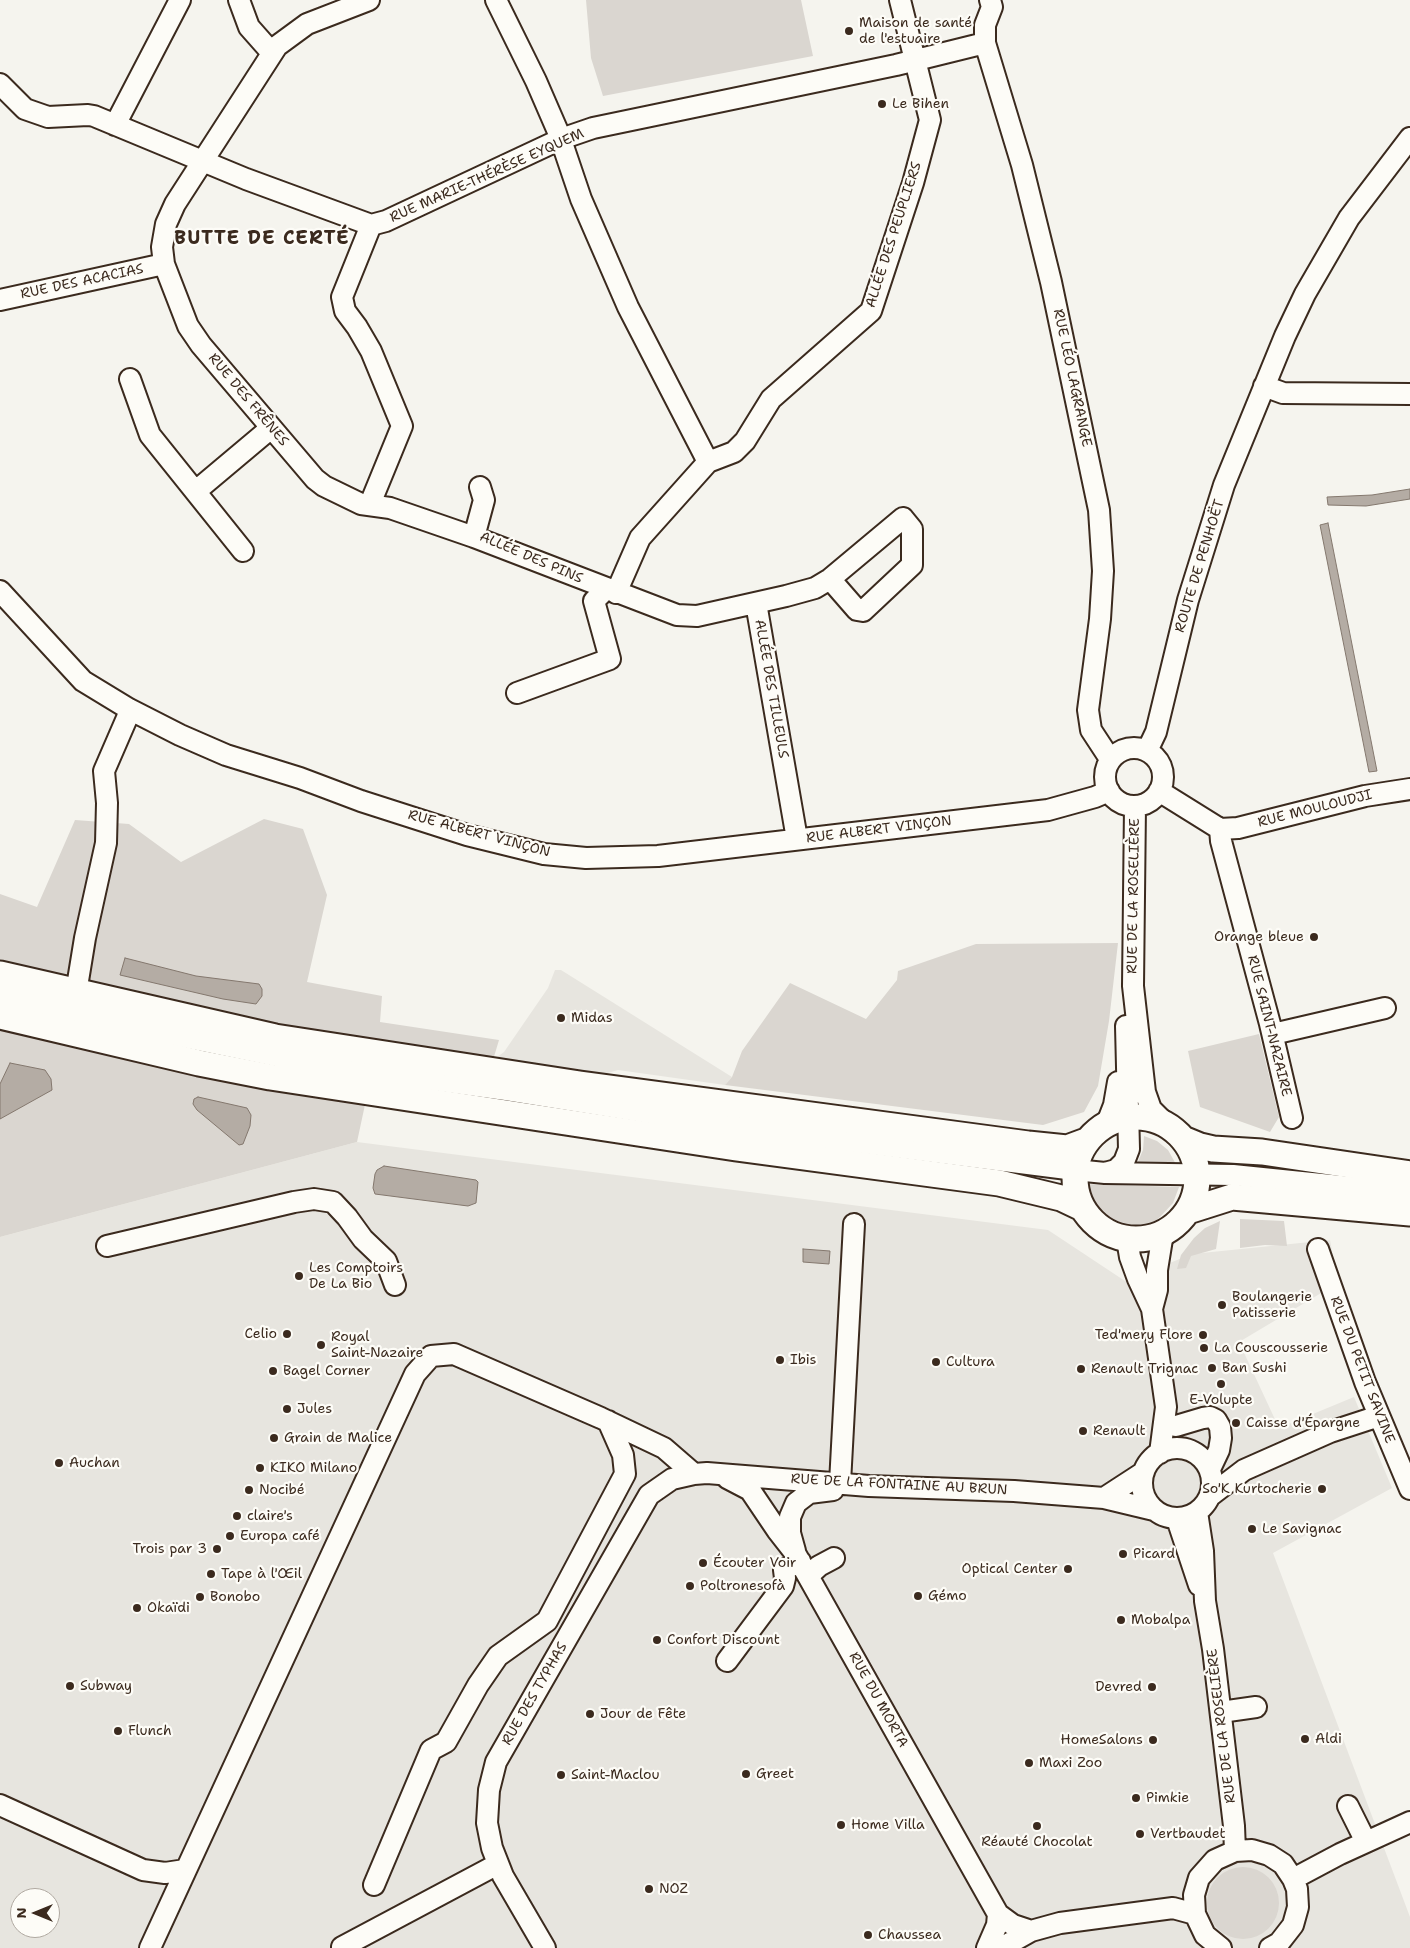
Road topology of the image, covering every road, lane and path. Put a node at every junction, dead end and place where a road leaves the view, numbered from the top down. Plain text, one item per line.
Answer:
1 (180, 0) edge
2 (239, 0) edge
3 (368, 0) edge
4 (496, 0) edge
5 (900, 0) edge
6 (996, 2) edge
7 (985, 43) junction
8 (272, 53) junction
9 (916, 60) junction
10 (0, 84) edge
11 (115, 125) junction
12 (1410, 138) edge
13 (561, 139) junction
14 (202, 162) junction
15 (371, 225) junction
16 (164, 264) junction
17 (0, 300) edge
18 (130, 379) dead end
19 (1264, 386) junction
20 (1410, 394) edge
21 (271, 428) junction
22 (708, 462) junction
23 (480, 487) dead end
24 (196, 491) junction
25 (370, 504) junction
26 (474, 537) junction
27 (243, 551) dead end
28 (830, 579) junction
29 (0, 591) edge
30 (611, 591) junction
31 (756, 603) junction
32 (517, 693) dead end
33 (129, 709) junction
34 (1147, 751) junction
35 (1110, 759) junction
36 (1410, 789) edge
37 (1108, 790) junction
38 (1159, 792) junction
39 (1135, 806) junction
40 (1220, 829) junction
41 (797, 839) junction
42 (0, 974) edge
43 (1133, 986) junction
44 (76, 993) junction
45 (0, 995) edge
46 (1385, 1008) dead end
47 (0, 1016) edge
48 (1273, 1034) junction
49 (1143, 1078) junction
50 (1292, 1118) dead end
51 (1118, 1120) junction
52 (1175, 1132) junction
53 (1086, 1141) junction
54 (1075, 1170) junction
55 (1105, 1173) junction
56 (1410, 1174) edge
57 (1197, 1175) junction
58 (1410, 1193) edge
59 (1082, 1208) junction
60 (1188, 1211) junction
61 (1410, 1213) edge
62 (854, 1224) dead end
63 (1163, 1233) junction
64 (1127, 1239) junction
65 (107, 1246) dead end
66 (1318, 1249) dead end
67 (395, 1285) dead end
68 (1152, 1309) junction
69 (1166, 1406) junction
70 (1379, 1416) junction
71 (608, 1421) junction
72 (1176, 1426) junction
73 (1188, 1450) junction
74 (1160, 1453) junction
75 (1210, 1469) junction
76 (1244, 1470) junction
77 (1144, 1472) junction
78 (694, 1474) junction
79 (718, 1474) junction
80 (840, 1483) junction
81 (869, 1486) junction
82 (1410, 1489) edge
83 (1210, 1496) junction
84 (1104, 1498) junction
85 (1154, 1510) junction
86 (1198, 1512) junction
87 (1177, 1519) junction
88 (834, 1558) dead end
89 (801, 1563) junction
90 (1204, 1601) junction
91 (728, 1661) dead end
92 (1256, 1707) dead end
93 (1221, 1712) junction
94 (0, 1806) edge
95 (1348, 1806) dead end
96 (1410, 1822) edge
97 (1366, 1842) junction
98 (1235, 1851) junction
99 (498, 1864) junction
100 (185, 1870) junction
101 (1293, 1879) junction
102 (374, 1885) dead end
103 (1194, 1905) junction
104 (998, 1914) junction
105 (1016, 1942) edge
106 (342, 1947) edge
107 (150, 1948) edge
108 (545, 1948) edge
109 (987, 1948) edge
110 (1221, 1948) edge
111 (1270, 1948) edge

1 - 11 street
2 - 8 street
3 - 8 street, RUE DES FRÊNES
4 - 13 street
5 - 9 street, ALLÉE DES PEUPLIERS
6 - 7 street, RUE LÉO LAGRANGE
7 - 9 street, RUE MARIE-THÉRÈSE EYQUEM
7 - 35 street, RUE LÉO LAGRANGE
8 - 14 street, RUE DES FRÊNES
9 - 13 street, RUE MARIE-THÉRÈSE EYQUEM
9 - 22 street, ALLÉE DES PEUPLIERS
10 - 11 street
11 - 14 street
12 - 19 street, ROUTE DE PENHOËT
13 - 15 street, RUE MARIE-THÉRÈSE EYQUEM
13 - 22 street
14 - 15 street, RUE MARIE-THÉRÈSE EYQUEM
14 - 16 street, RUE DES FRÊNES
15 - 25 street
16 - 17 street, RUE DES ACACIAS
16 - 21 street, RUE DES FRÊNES
18 - 24 street
19 - 20 street
19 - 34 street, ROUTE DE PENHOËT
21 - 24 street
21 - 25 street, RUE DES FRÊNES
22 - 30 street
23 - 26 street, ALLÉE DES PINS
24 - 27 street
25 - 26 street, RUE DES FRÊNES
26 - 30 street, ALLÉE DES PINS
28 - 28 street
28 - 31 street
29 - 33 street, RUE ALBERT VINÇON
30 - 31 street, ALLÉE DES TILLEULS
30 - 32 street
31 - 41 street, ALLÉE DES TILLEULS
33 - 41 street, RUE ALBERT VINÇON
33 - 44 street
34 - 35 street
34 - 38 street
35 - 37 street
36 - 40 street, RUE MOULOUDJI
37 - 39 street
37 - 41 street, RUE ALBERT VINÇON
38 - 39 street
38 - 40 street
39 - 43 street, RUE DE LA ROSELIÈRE
40 - 48 street, RUE SAINT-NAZAIRE
42 - 44 main road
43 - 49 street, RUE DE LA ROSELIÈRE
43 - 51 street, RUE DE LA ROSELIÈRE
44 - 53 main road
45 - 54 street
46 - 48 street
47 - 59 main road
48 - 50 street, RUE SAINT-NAZAIRE
49 - 51 street
49 - 52 street, RUE DE LA ROSELIÈRE
51 - 52 main road
51 - 53 main road
51 - 55 street, RUE DE LA ROSELIÈRE
52 - 56 main road
52 - 57 main road
53 - 54 main road
54 - 55 street
54 - 59 main road
55 - 57 street
57 - 58 street
57 - 60 main road
59 - 64 main road
60 - 61 main road
60 - 63 main road
62 - 80 street
63 - 64 main road
63 - 68 street
64 - 68 street
65 - 67 street
66 - 70 street, RUE DU PETIT SAVINE
68 - 69 street
69 - 72 street
69 - 74 street
70 - 76 street
70 - 82 street, RUE DU PETIT SAVINE
71 - 78 street
71 - 100 street
71 - 102 street
72 - 73 street
72 - 75 street
73 - 74 street
73 - 75 street
74 - 77 street
75 - 76 street
75 - 83 street
76 - 83 street
77 - 84 street
77 - 85 street
78 - 79 street, RUE DE LA FONTAINE AU BRUN
78 - 99 street, RUE DES TYPHAS
79 - 80 street, RUE DE LA FONTAINE AU BRUN
79 - 89 street, RUE DU MORTA
80 - 81 street, RUE DE LA FONTAINE AU BRUN
81 - 84 street, RUE DE LA FONTAINE AU BRUN
81 - 89 street
83 - 86 street
84 - 85 street, RUE DE LA FONTAINE AU BRUN
85 - 87 street
86 - 87 street
86 - 90 street, RUE DE LA ROSELIÈRE
87 - 90 street, RUE DE LA ROSELIÈRE
88 - 89 street
89 - 91 street
89 - 104 street, RUE DU MORTA
90 - 93 street, RUE DE LA ROSELIÈRE
92 - 93 street
93 - 98 street, RUE DE LA ROSELIÈRE
94 - 100 street
95 - 97 street
96 - 97 street
97 - 101 street
98 - 101 street
98 - 103 street
99 - 106 street
99 - 108 street, RUE DES TYPHAS
100 - 107 street
101 - 111 street
103 - 105 street
103 - 110 street
104 - 105 street, RUE DU MORTA
104 - 109 street

